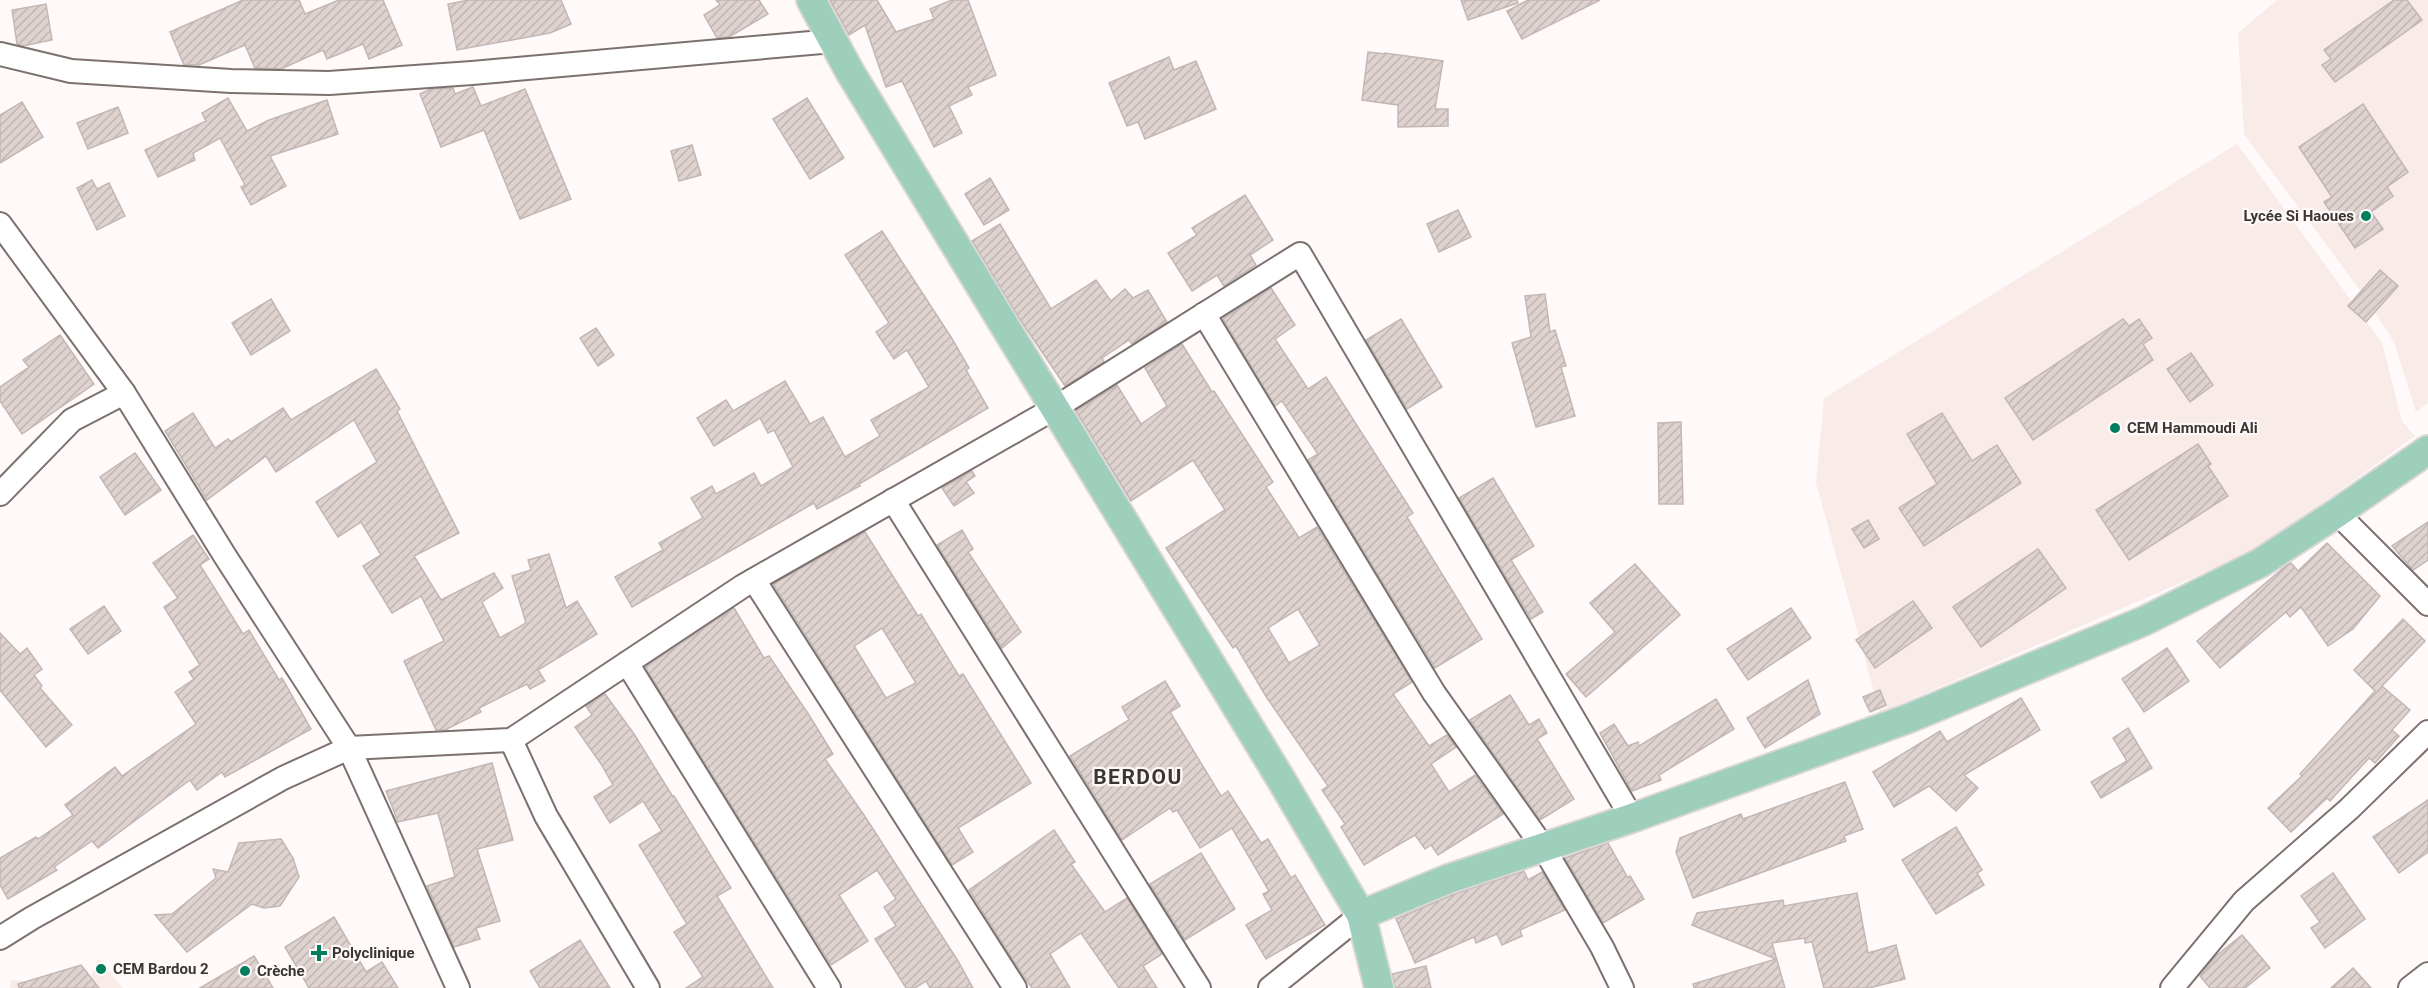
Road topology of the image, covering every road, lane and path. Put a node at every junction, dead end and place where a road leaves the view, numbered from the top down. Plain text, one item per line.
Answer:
1 (811, 0) edge
2 (833, 41) junction
3 (0, 54) edge
4 (0, 224) edge
5 (1204, 314) junction
6 (124, 393) junction
7 (1055, 408) junction
8 (2428, 450) edge
9 (0, 494) edge
10 (893, 500) junction
11 (2337, 513) junction
12 (754, 580) junction
13 (2428, 604) edge
14 (627, 663) junction
15 (2428, 732) edge
16 (511, 740) junction
17 (350, 748) junction
18 (1632, 818) junction
19 (1543, 847) junction
20 (1361, 915) junction
21 (0, 938) edge
22 (2428, 974) edge
23 (458, 988) edge
24 (648, 988) edge
25 (829, 988) edge
26 (1015, 988) edge
27 (1199, 988) edge
28 (1270, 988) edge
29 (1379, 988) edge
30 (1622, 988) edge
31 (2172, 988) edge
32 (2410, 988) edge

1 - 2 main road
2 - 3 street
2 - 7 main road
4 - 6 street
5 - 7 street
5 - 18 street
5 - 19 street
6 - 9 street
6 - 17 street
7 - 10 street
7 - 20 main road
8 - 11 main road
10 - 12 street
10 - 27 street
11 - 13 street
11 - 18 main road
12 - 14 street
12 - 26 street
14 - 16 street
14 - 25 street
15 - 31 street
16 - 17 street
16 - 24 street
17 - 21 street
17 - 23 street
18 - 19 main road
19 - 20 main road
19 - 30 street
20 - 28 street
20 - 29 main road
22 - 32 street

